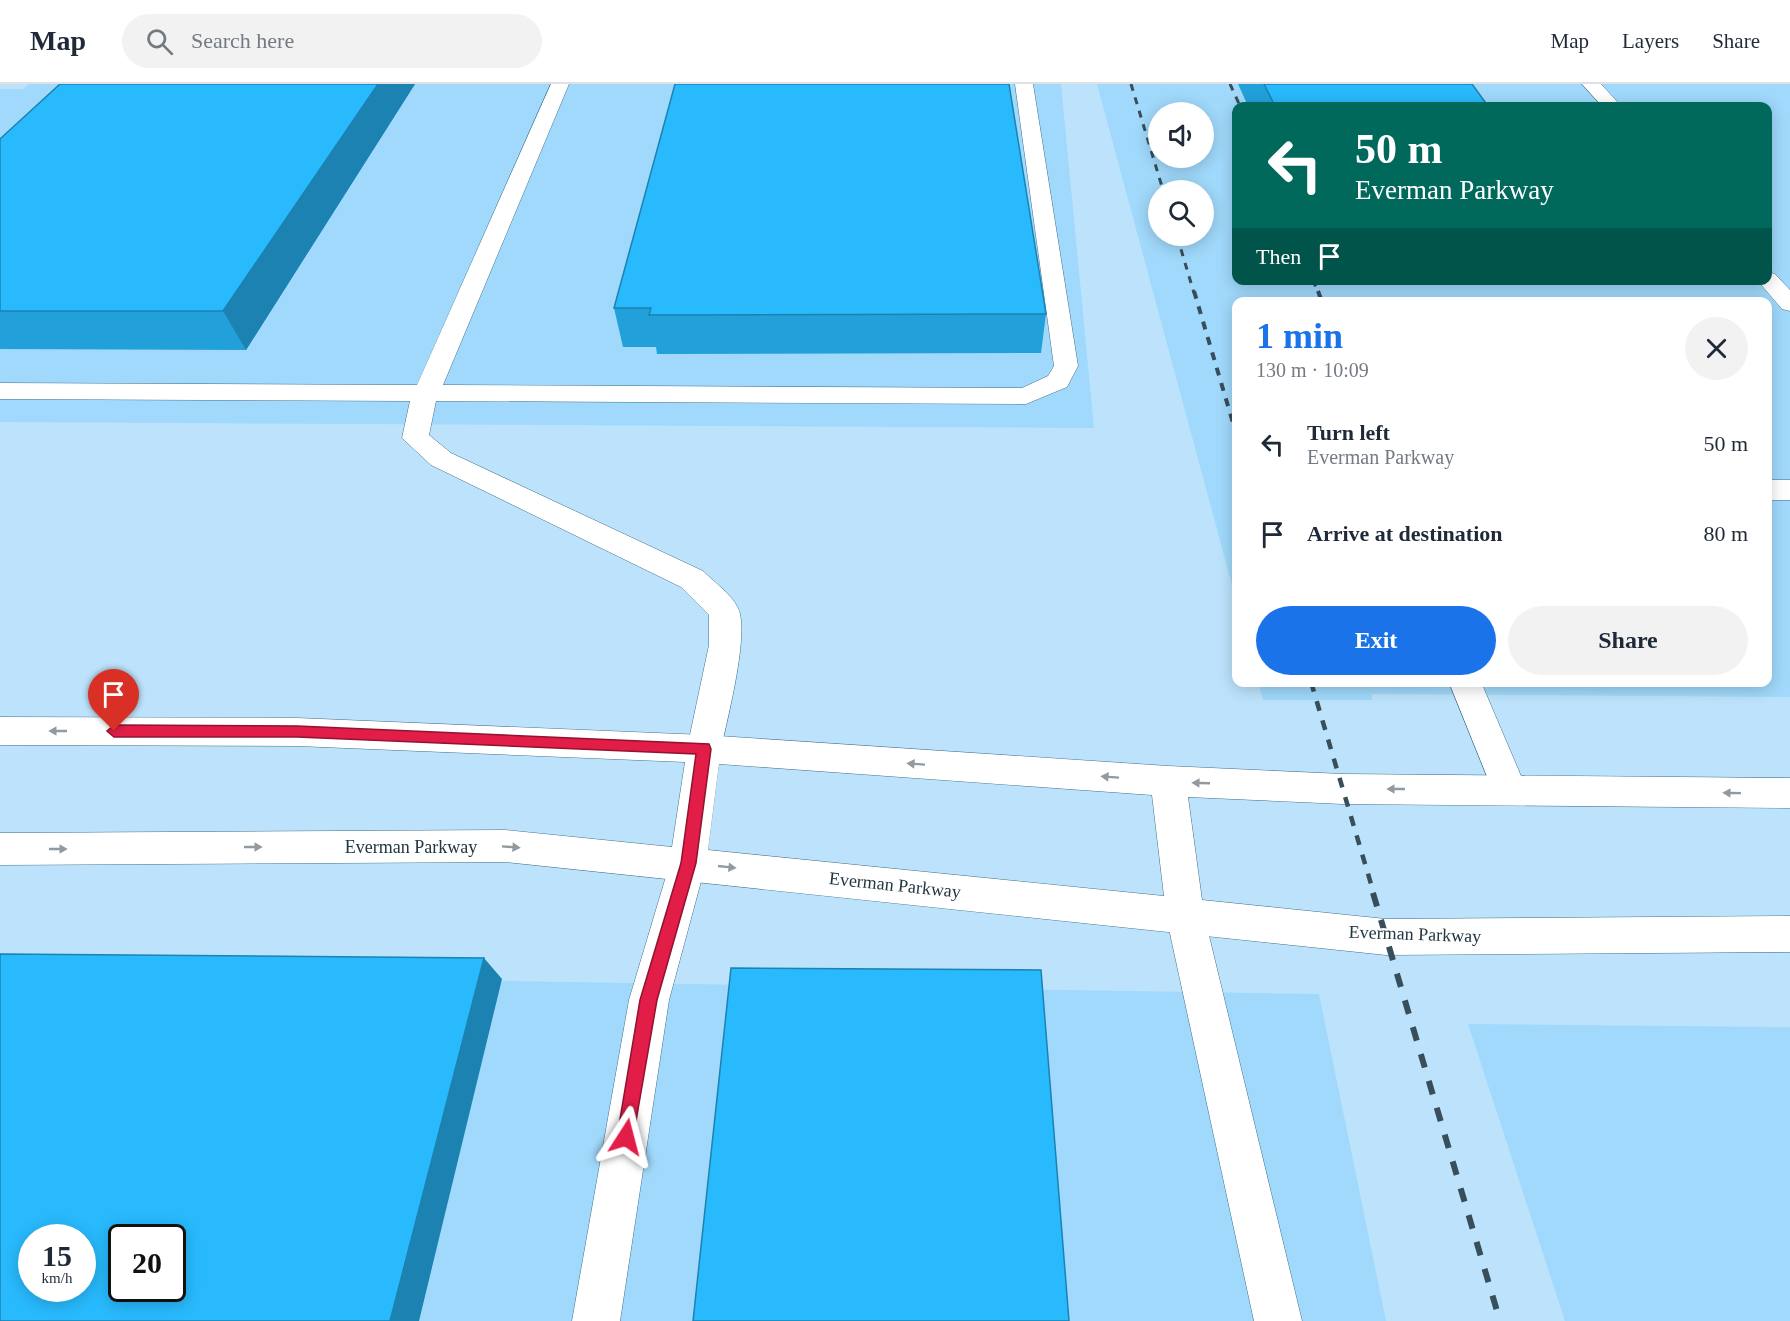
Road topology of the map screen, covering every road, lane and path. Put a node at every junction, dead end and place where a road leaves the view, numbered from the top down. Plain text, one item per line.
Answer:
1 (560, 84) edge
2 (1023, 84) edge
3 (1591, 84) edge
4 (1608, 102) edge
5 (1772, 284) edge
6 (1789, 302) edge
7 (0, 391) edge
8 (427, 394) junction
9 (1772, 490) edge
10 (1790, 490) edge
11 (1467, 687) edge
12 (0, 731) edge
13 (704, 749) junction
14 (1168, 782) junction
15 (1509, 790) junction
16 (1790, 793) edge
17 (0, 849) edge
18 (688, 863) junction
19 (1185, 915) junction
20 (1790, 934) edge
21 (596, 1321) edge
22 (1278, 1321) edge

1 - 8 main road
2 - 8 main road
3 - 4 main road
5 - 6 main road
7 - 8 main road
8 - 13 main road
9 - 10 main road
11 - 15 main road
13 -> 12 main road
14 -> 13 main road
13 - 18 main road
15 -> 14 main road
14 - 19 main road
16 -> 15 main road
17 -> 18 main road, Everman Parkway
18 -> 19 main road, Everman Parkway
18 - 21 main road
19 - 20 main road, Everman Parkway
19 - 22 main road

